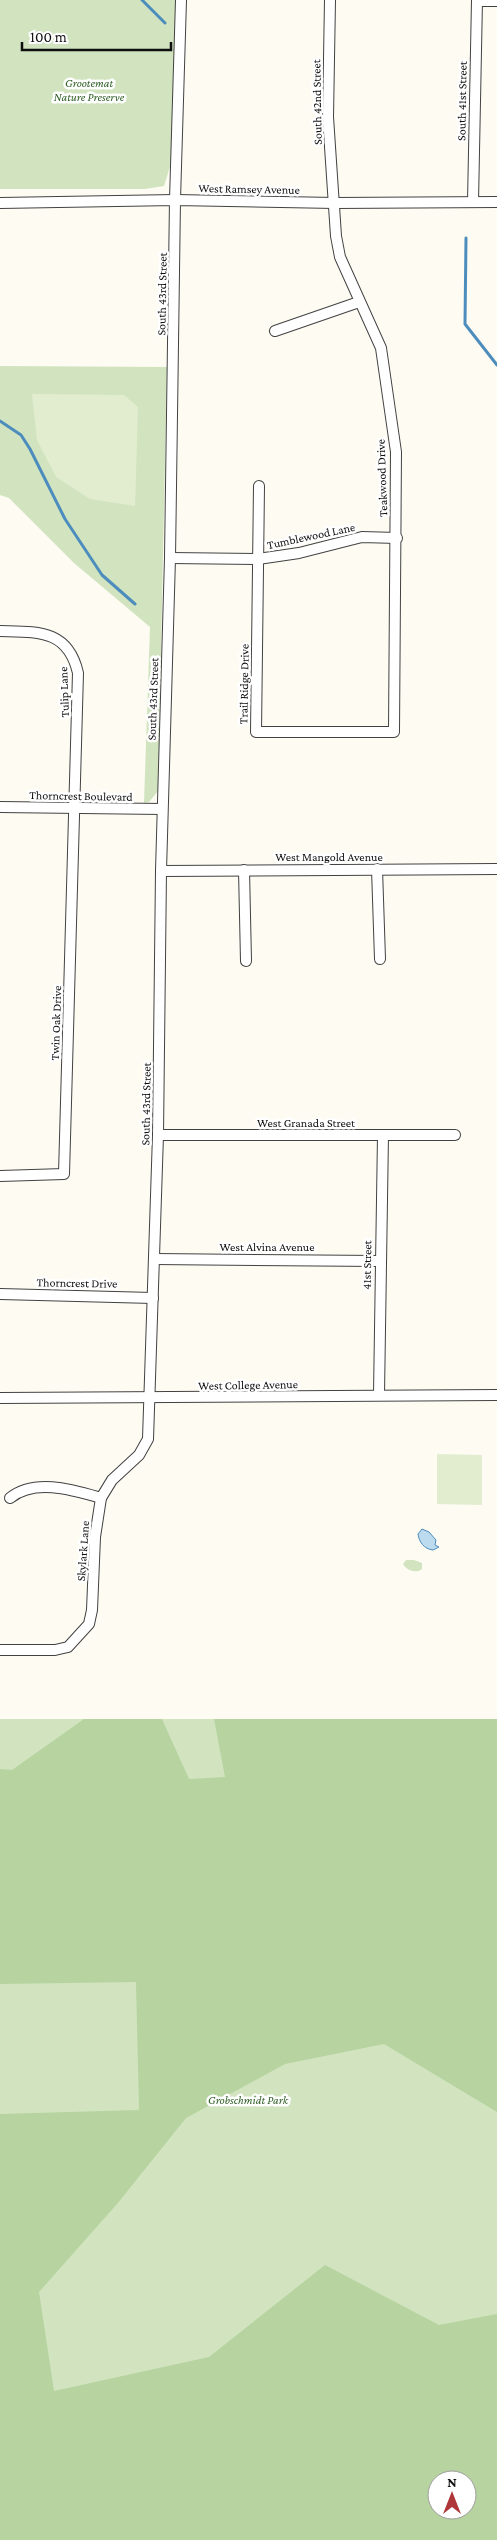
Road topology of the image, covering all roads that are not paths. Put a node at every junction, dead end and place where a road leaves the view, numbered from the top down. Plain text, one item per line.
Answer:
1 (181, 0) edge
2 (330, 0) edge
3 (477, 0) edge
4 (497, 1) edge
5 (175, 200) junction
6 (473, 202) junction
7 (497, 202) edge
8 (0, 203) edge
9 (335, 204) junction
10 (359, 302) junction
11 (275, 331) dead end
12 (259, 486) dead end
13 (397, 538) junction
14 (170, 558) junction
15 (258, 559) junction
16 (0, 631) edge
17 (394, 732) joint
18 (0, 807) edge
19 (162, 809) junction
20 (76, 810) junction
21 (497, 869) edge
22 (244, 870) junction
23 (377, 870) junction
24 (161, 871) junction
25 (380, 959) dead end
26 (246, 961) dead end
27 (158, 1135) junction
28 (383, 1135) junction
29 (455, 1135) dead end
30 (0, 1176) edge
31 (154, 1259) junction
32 (379, 1261) junction
33 (0, 1294) edge
34 (153, 1298) junction
35 (379, 1394) junction
36 (497, 1395) edge
37 (0, 1398) edge
38 (149, 1398) junction
39 (10, 1498) dead end
40 (101, 1498) junction
41 (0, 1650) edge

1 - 5 street, South 43rd Street
2 - 9 street, South 42nd Street
3 - 4 street
3 - 6 street, South 41st Street
5 - 8 street, West Ramsey Avenue
5 - 9 street, West Ramsey Avenue
5 - 14 street, South 43rd Street
6 - 7 street, West Ramsey Avenue
6 - 9 street, West Ramsey Avenue
9 - 10 street, Teakwood Drive
10 - 11 street
10 - 13 street, Teakwood Drive
12 - 15 street
13 - 15 street, Tumblewood Lane
13 - 17 street, Teakwood Drive
14 - 15 street, Tumblewood Lane
14 - 19 street, South 43rd Street
15 - 17 street, Trail Ridge Drive
16 - 20 street, Tulip Lane
18 - 20 street, Thorncrest Boulevard
19 - 20 street, Thorncrest Boulevard
19 - 24 street, South 43rd Street
20 - 30 street, Twin Oak Drive
21 - 23 street, West Mangold Avenue
22 - 23 street, West Mangold Avenue
22 - 24 street, West Mangold Avenue
22 - 26 street
23 - 25 street
24 - 27 street, South 43rd Street
27 - 28 street, West Granada Street
27 - 31 street, South 43rd Street
28 - 29 street, West Granada Street
28 - 32 street, 41st Street
31 - 32 street, West Alvina Avenue
31 - 34 street, South 43rd Street
32 - 35 street, 41st Street
33 - 34 street, Thorncrest Drive
34 - 38 street, South 43rd Street
35 - 36 street, West College Avenue
35 - 38 street, West College Avenue
37 - 38 street, West College Avenue
38 - 40 street, Skylark Lane
39 - 40 street
40 - 41 street, Skylark Lane

